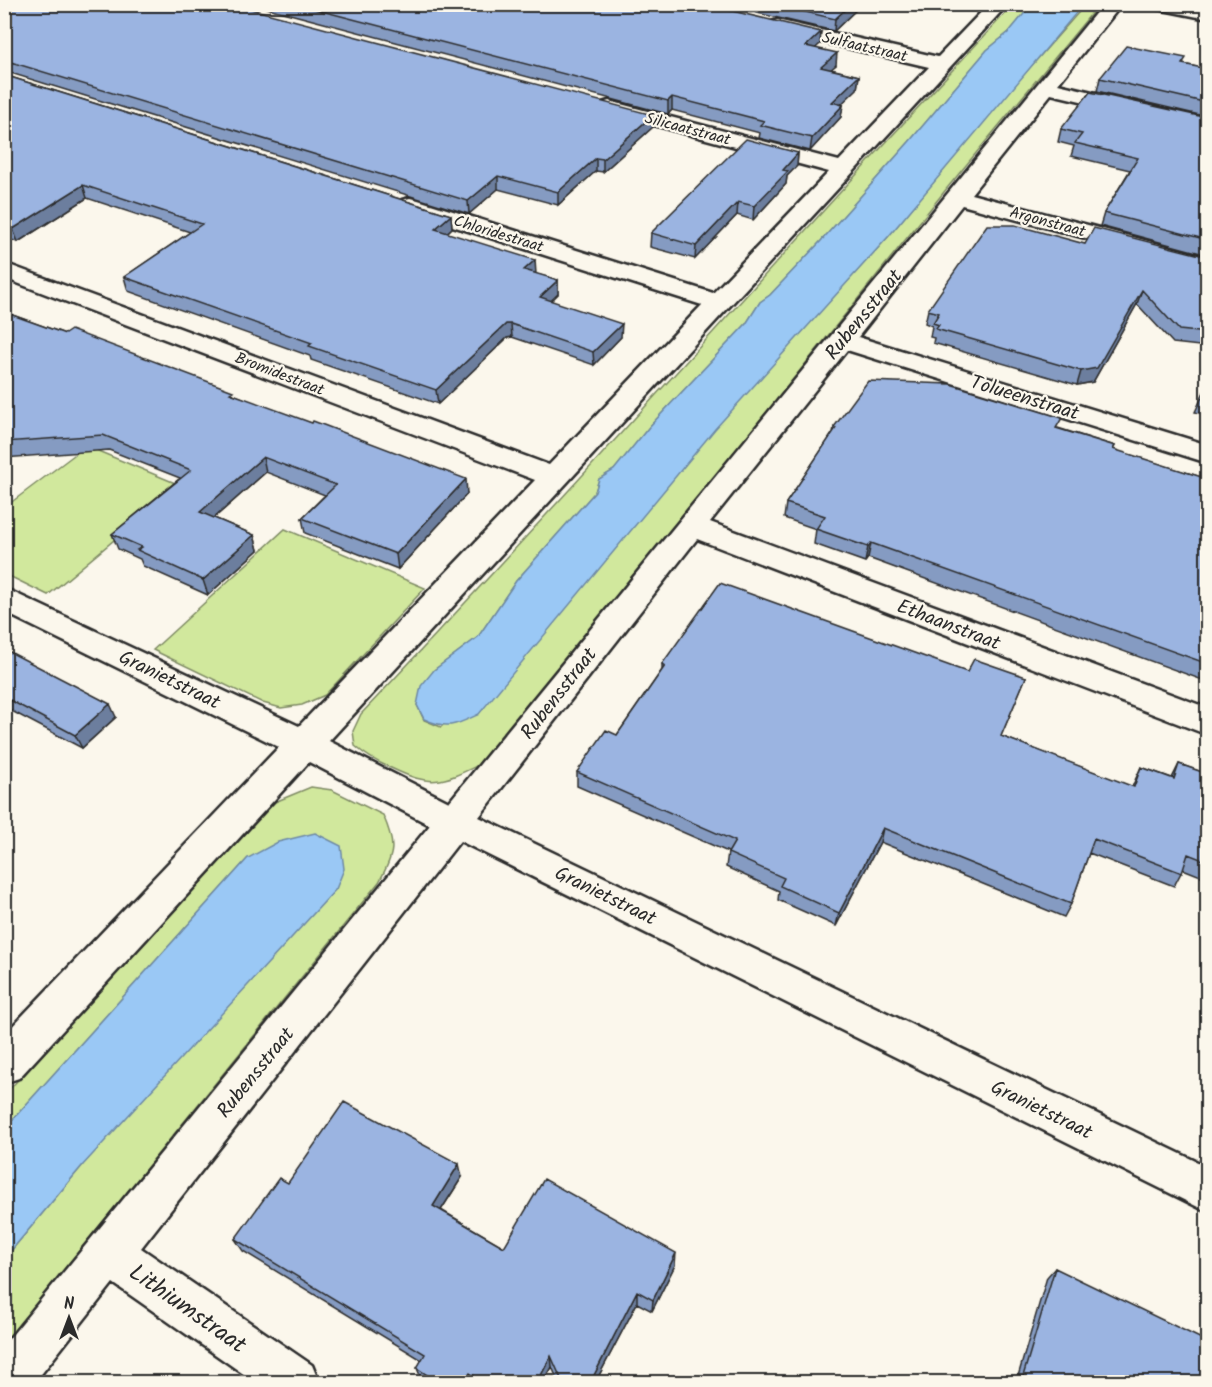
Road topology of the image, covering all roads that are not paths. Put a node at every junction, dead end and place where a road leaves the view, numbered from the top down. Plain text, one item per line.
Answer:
1 (999, 4) edge
2 (1113, 4) edge
3 (1159, 4) edge
4 (1208, 14) edge
5 (761, 23) edge
6 (942, 64) junction
7 (1045, 87) junction
8 (589, 102) edge
9 (1208, 125) edge
10 (844, 169) junction
11 (957, 196) junction
12 (390, 199) edge
13 (1208, 264) edge
14 (4, 270) edge
15 (718, 302) junction
16 (842, 340) junction
17 (1208, 454) edge
18 (555, 477) junction
19 (692, 525) junction
20 (4, 598) edge
21 (1208, 722) edge
22 (306, 745) junction
23 (456, 822) junction
24 (4, 1064) edge
25 (1208, 1190) edge
26 (109, 1253) junction
27 (5, 1383) edge
28 (295, 1383) edge

1 - 6 street
2 - 7 street, Rubensstraat
3 - 4 street
5 - 6 street, Sulfaatstraat
6 - 10 street
7 - 9 street
7 - 11 street, Rubensstraat
8 - 10 street, Silicaatstraat
10 - 15 street
11 - 13 street, Argonstraat
11 - 16 street, Rubensstraat
12 - 15 street, Chloridestraat
14 - 18 street, Bromidestraat
15 - 18 street
16 - 17 street, Tolueenstraat
16 - 19 street, Rubensstraat
18 - 22 street
19 - 21 street, Ethaanstraat
19 - 23 street, Rubensstraat
20 - 22 street, Granietstraat
22 - 23 street, Granietstraat
22 - 24 street
23 - 25 street, Granietstraat
23 - 26 street, Rubensstraat
26 - 27 street, Rubensstraat
26 - 28 street, Lithiumstraat

